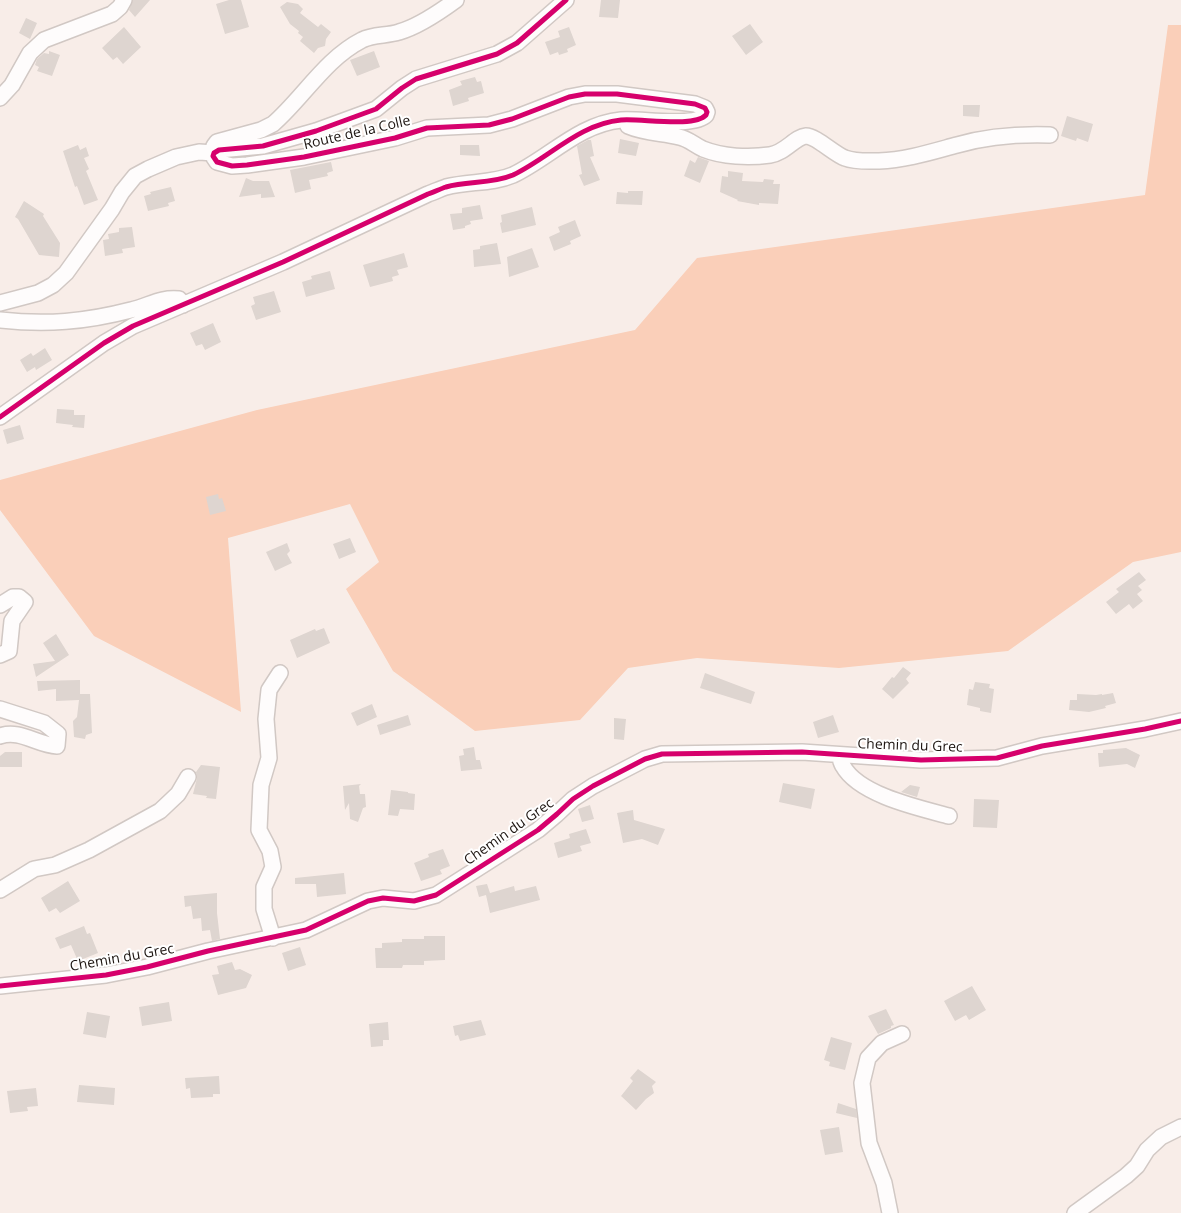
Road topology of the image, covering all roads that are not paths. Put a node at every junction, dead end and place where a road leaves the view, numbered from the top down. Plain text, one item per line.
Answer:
1 (124, 0) edge
2 (456, 0) edge
3 (566, 0) edge
4 (0, 98) edge
5 (622, 120) junction
6 (1050, 135) dead end
7 (214, 153) junction
8 (0, 303) edge
9 (184, 305) junction
10 (0, 320) edge
11 (0, 417) edge
12 (0, 605) edge
13 (0, 655) edge
14 (280, 672) dead end
15 (0, 709) edge
16 (1181, 721) edge
17 (0, 736) edge
18 (839, 755) junction
19 (188, 777) dead end
20 (949, 816) dead end
21 (0, 890) edge
22 (273, 938) junction
23 (0, 986) edge
24 (902, 1034) dead end
25 (1181, 1127) edge
26 (890, 1213) edge
27 (1075, 1213) edge

1 - 4 street
2 - 7 street
3 - 7 street, Route de la Colle
5 - 6 street
5 - 7 street, Route de la Colle
5 - 9 street, Route de la Colle
7 - 8 street
9 - 10 street
9 - 11 street, Route de la Colle
12 - 13 street
14 - 22 street
15 - 17 street
16 - 18 street, Chemin du Grec
18 - 20 street
18 - 22 street, Chemin du Grec
19 - 21 street
22 - 23 street, Chemin du Grec
24 - 26 street
25 - 27 street

